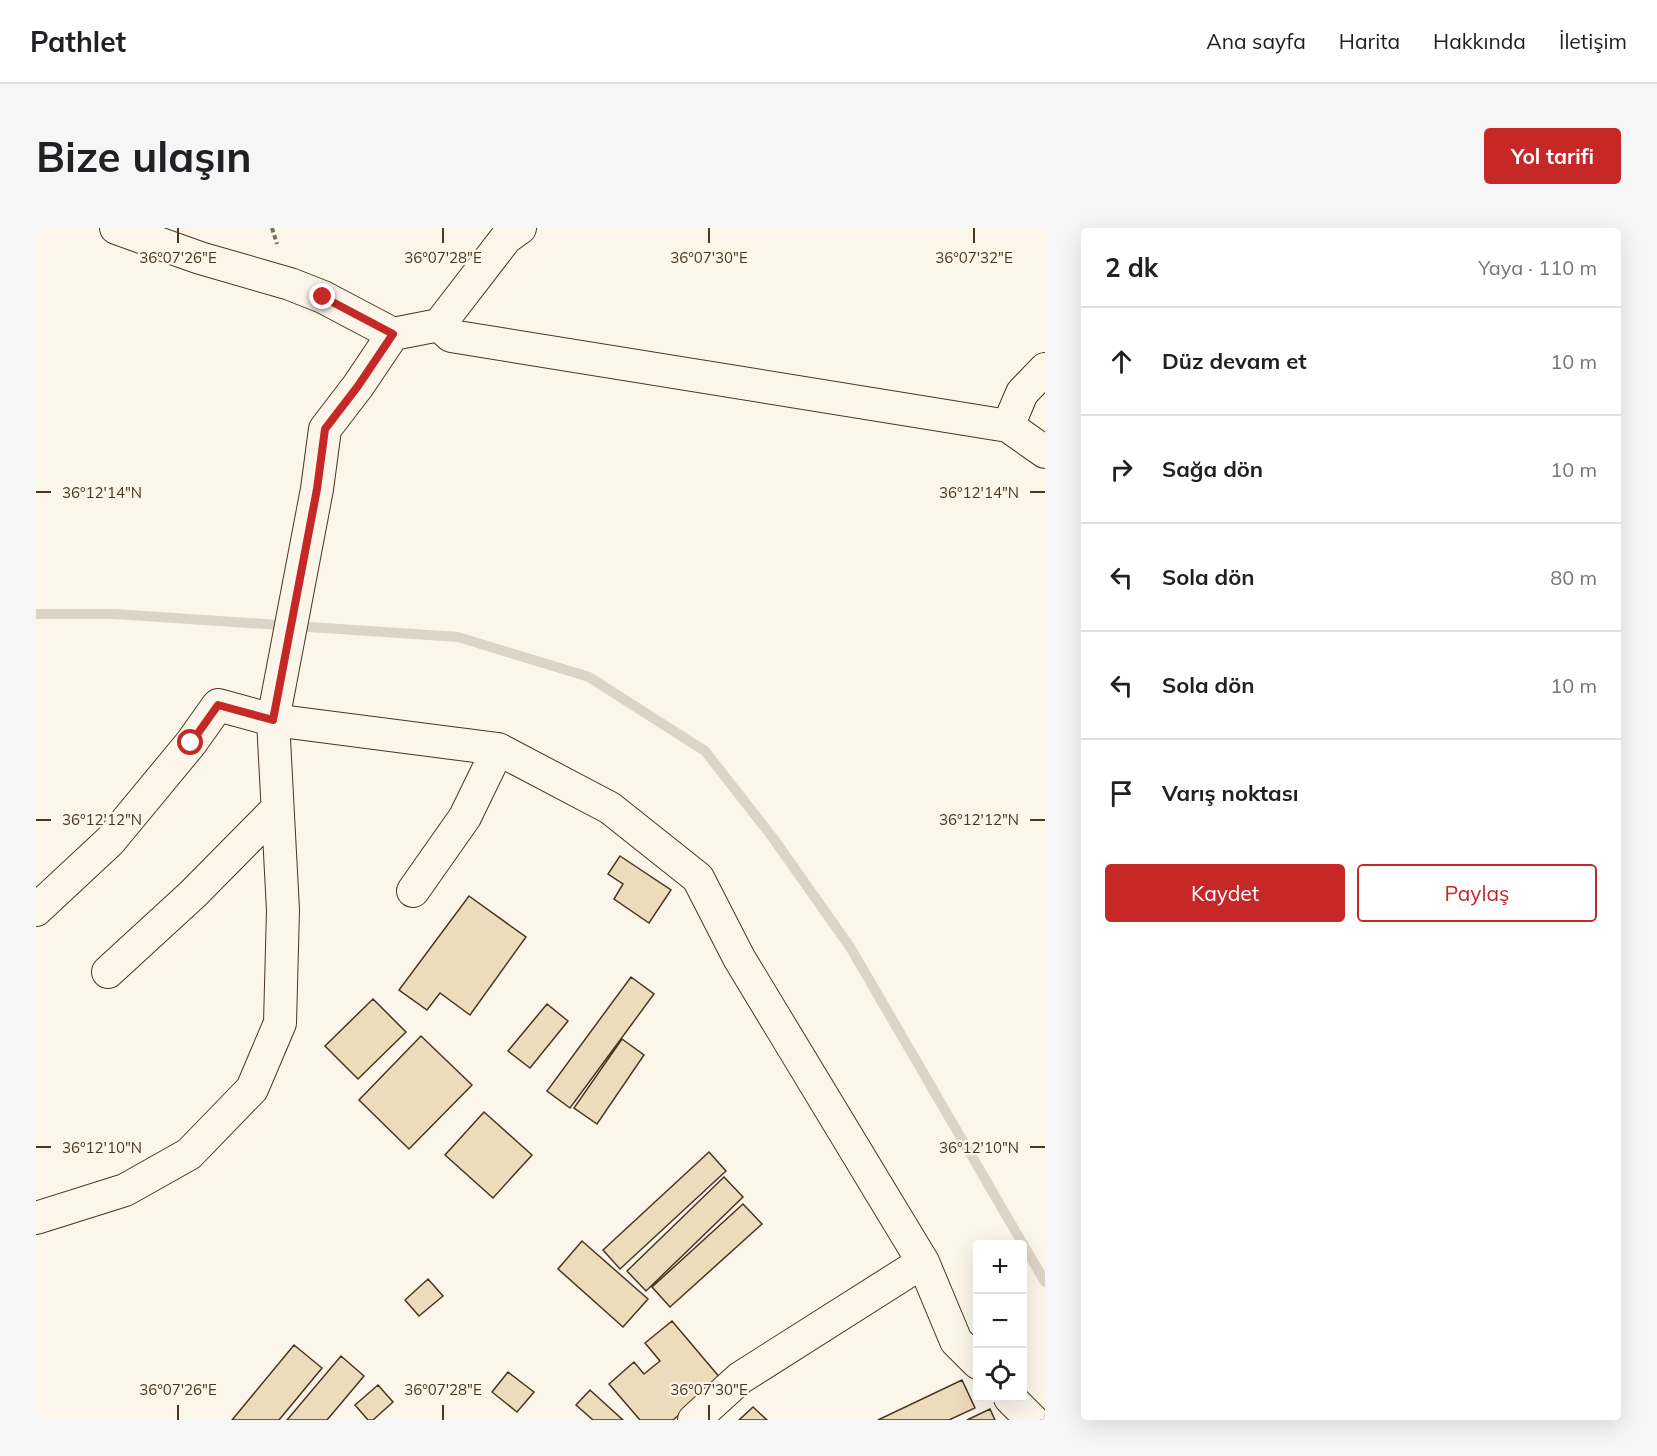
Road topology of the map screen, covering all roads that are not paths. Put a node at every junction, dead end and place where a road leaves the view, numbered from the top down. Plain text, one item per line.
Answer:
1 (116, 228) edge
2 (520, 228) edge
3 (439, 325) junction
4 (393, 334) junction
5 (1045, 369) edge
6 (1008, 426) junction
7 (1045, 452) edge
8 (273, 720) junction
9 (498, 749) junction
10 (277, 809) junction
11 (413, 891) dead end
12 (36, 910) edge
13 (108, 972) dead end
14 (36, 1218) edge
15 (923, 1262) junction
16 (973, 1358) edge
17 (1014, 1402) edge
18 (694, 1420) edge
19 (1032, 1420) edge

1 - 4 street
2 - 3 street
3 - 4 street
3 - 6 street
4 - 8 street
5 - 6 street
6 - 7 street
8 - 9 street
8 - 10 street
8 - 12 street
9 - 11 street
9 - 15 street
10 - 13 street
10 - 14 street
15 - 16 street
15 - 18 street
17 - 19 street

